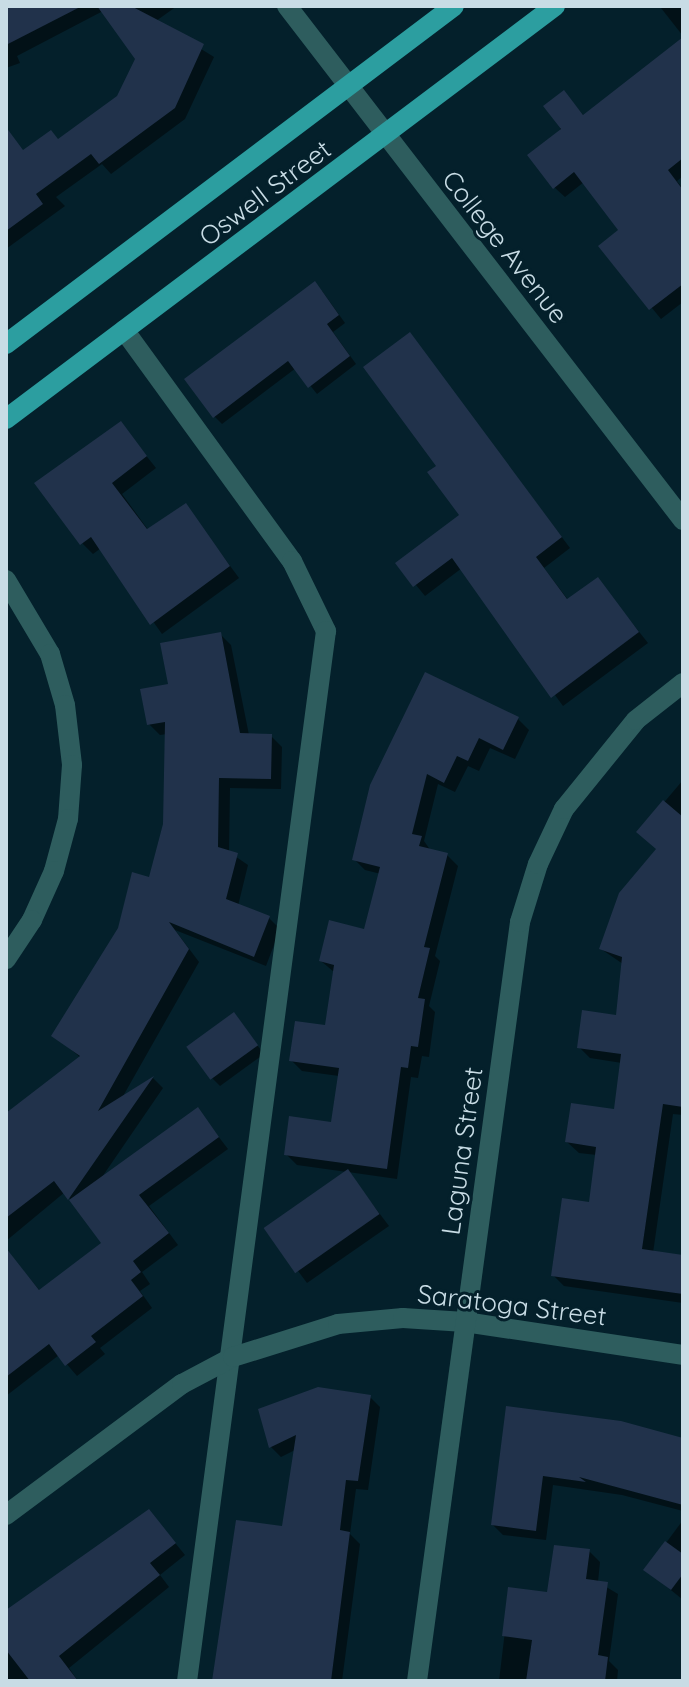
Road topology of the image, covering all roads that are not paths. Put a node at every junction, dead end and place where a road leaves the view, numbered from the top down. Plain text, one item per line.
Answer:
1 (287, 6) edge
2 (454, 6) edge
3 (555, 6) edge
4 (349, 87) junction
5 (385, 136) junction
6 (124, 330) junction
7 (6, 344) edge
8 (6, 419) edge
9 (683, 520) edge
10 (6, 580) edge
11 (683, 683) edge
12 (6, 959) edge
13 (465, 1322) junction
14 (683, 1355) edge
15 (233, 1357) junction
16 (6, 1515) edge
17 (187, 1681) edge
18 (417, 1681) edge

1 - 4 street, College Avenue
2 - 4 main road, Oswell Street
3 - 5 main road, Oswell Street
4 - 5 street, College Avenue
4 - 7 main road, Oswell Street
5 - 6 main road, Oswell Street
5 - 9 street, College Avenue
6 - 8 main road, Oswell Street
6 - 15 street
10 - 12 street
11 - 13 street, Laguna Street
13 - 14 street, Saratoga Street
13 - 15 street, Saratoga Street
13 - 18 street, Laguna Street
15 - 16 street, Saratoga Street
15 - 17 street

